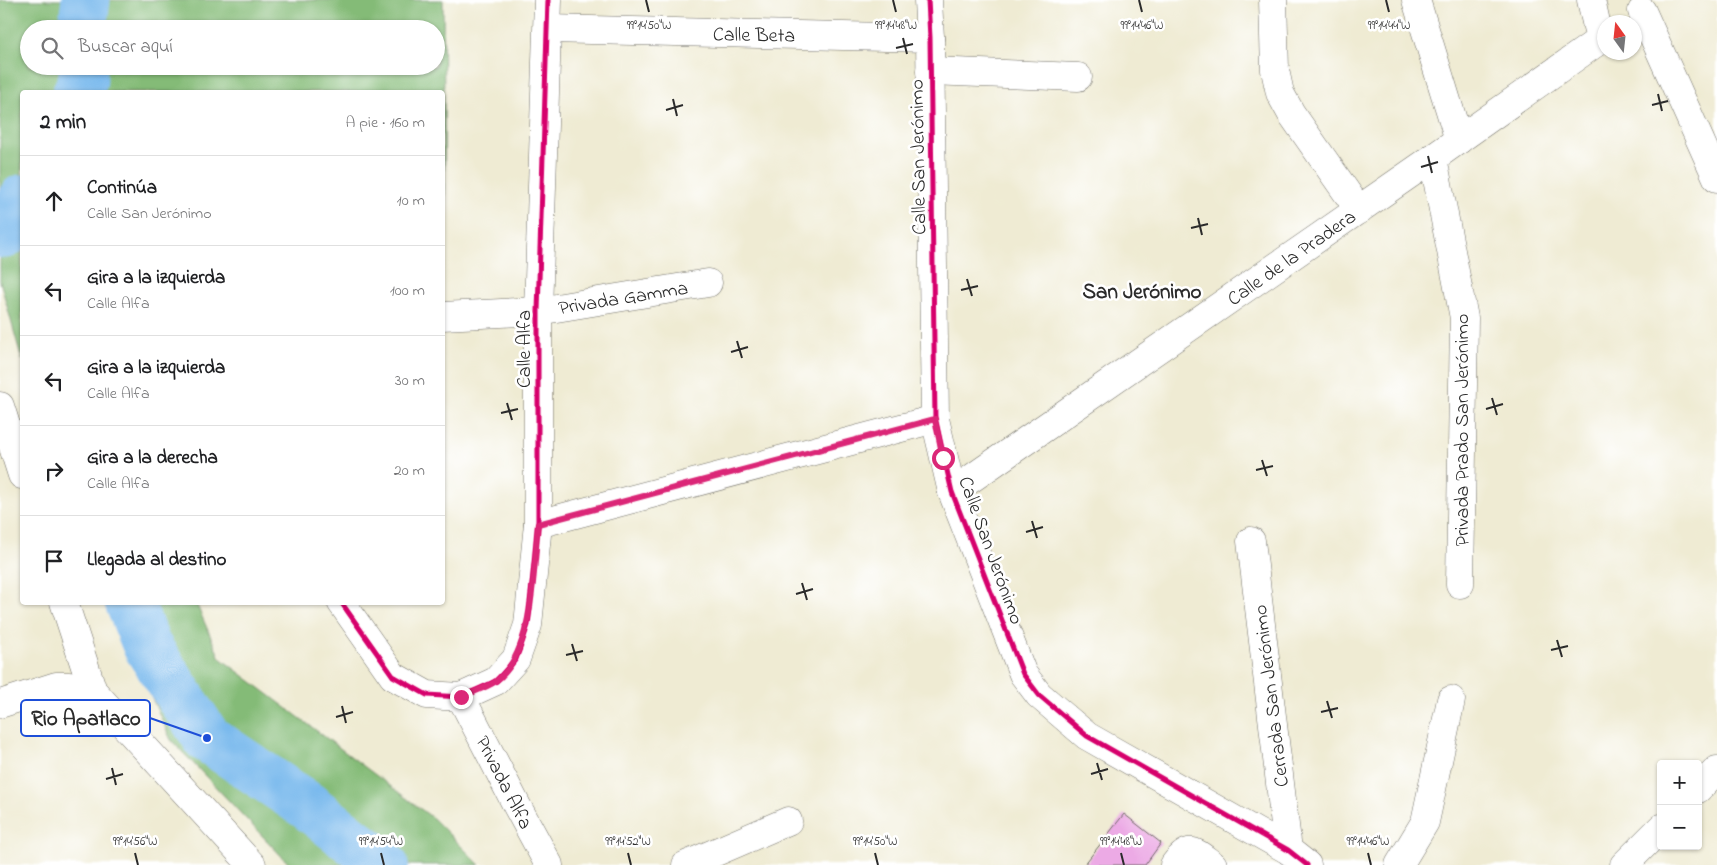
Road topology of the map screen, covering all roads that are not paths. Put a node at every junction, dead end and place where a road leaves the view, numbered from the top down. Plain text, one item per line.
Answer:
1 (548, 0) edge
2 (928, 0) edge
3 (1273, 0) edge
4 (1416, 0) edge
5 (1591, 0) edge
6 (1641, 11) edge
7 (1597, 21) edge
8 (548, 30) junction
9 (930, 38) junction
10 (1597, 43) edge
11 (930, 71) junction
12 (1078, 77) dead end
13 (1460, 140) junction
14 (1433, 158) junction
15 (1717, 178) edge
16 (1359, 210) junction
17 (708, 283) dead end
18 (538, 311) junction
19 (445, 316) edge
20 (0, 406) edge
21 (935, 419) junction
22 (20, 469) edge
23 (952, 492) junction
24 (538, 524) junction
25 (1251, 541) dead end
26 (1460, 584) dead end
27 (65, 605) edge
28 (343, 605) edge
29 (93, 691) junction
30 (461, 697) junction
31 (1451, 700) dead end
32 (0, 704) edge
33 (1717, 770) edge
34 (1702, 785) edge
35 (788, 821) dead end
36 (1657, 832) edge
37 (1298, 857) edge
38 (252, 865) edge
39 (549, 865) edge
40 (686, 865) edge
41 (1174, 865) edge
42 (1213, 865) edge
43 (1399, 865) edge
44 (1624, 865) edge

1 - 8 street
2 - 9 street, Calle San Jerónimo
3 - 16 street
4 - 13 street
5 - 7 street
6 - 15 street
8 - 9 street, Calle Beta
8 - 18 street, Calle Alfa
9 - 11 street, Calle San Jerónimo
10 - 13 street, Calle de la Pradera
11 - 12 street
11 - 21 street, Calle San Jerónimo
13 - 14 street, Calle de la Pradera
14 - 16 street, Calle de la Pradera
14 - 26 street, Privada Prado San Jerónimo
16 - 23 street, Calle de la Pradera
17 - 18 street, Privada Gamma
18 - 19 street, Privada Gamma
18 - 24 street, Calle Alfa
20 - 22 street
21 - 23 street, Calle San Jerónimo
21 - 24 street
23 - 37 street, Calle San Jerónimo
24 - 30 street, Calle Alfa
25 - 37 street, Cerrada San Jerónimo
27 - 29 street
28 - 30 street
29 - 32 street
29 - 38 street
30 - 39 street, Privada Alfa
31 - 43 street
33 - 34 street
35 - 40 street
36 - 44 street
41 - 42 street

